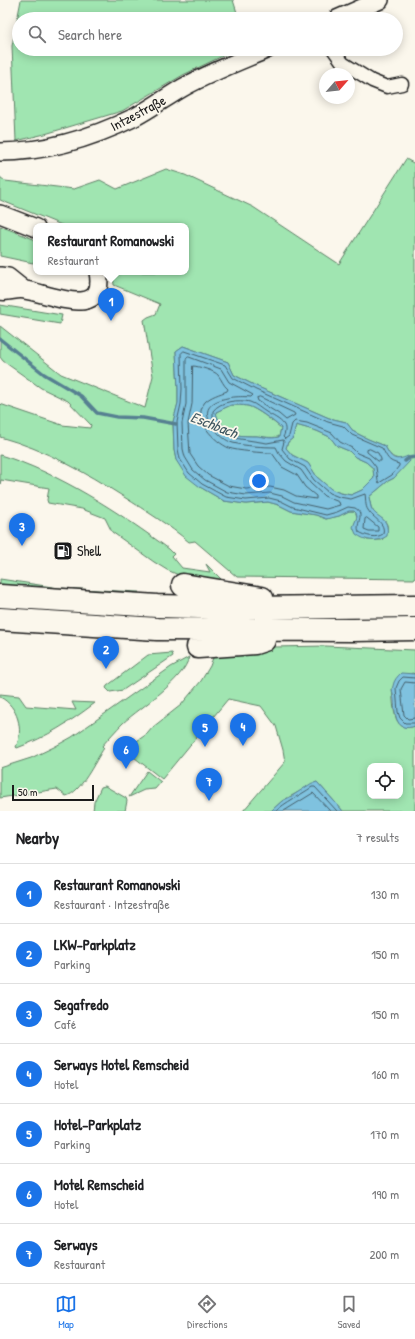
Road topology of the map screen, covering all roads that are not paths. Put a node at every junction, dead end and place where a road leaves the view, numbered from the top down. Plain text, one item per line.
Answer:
1 (380, 0) edge
2 (353, 12) edge
3 (252, 56) edge
4 (338, 56) edge
5 (402, 84) dead end
6 (0, 152) edge
7 (0, 214) edge
8 (33, 227) edge
9 (98, 275) edge
10 (0, 276) edge
11 (23, 289) junction
12 (0, 291) edge
13 (183, 585) dead end
14 (0, 596) edge
15 (415, 606) edge
16 (300, 608) junction
17 (0, 619) edge
18 (303, 629) junction
19 (415, 629) edge
20 (198, 647) dead end

1 - 2 main road
3 - 6 main road, Intzestraße
4 - 5 street
7 - 8 main road
9 - 11 main road
10 - 11 main road
11 - 12 main road
13 - 16 highway
14 - 16 highway
15 - 16 highway
17 - 18 highway
18 - 19 highway
18 - 20 highway

